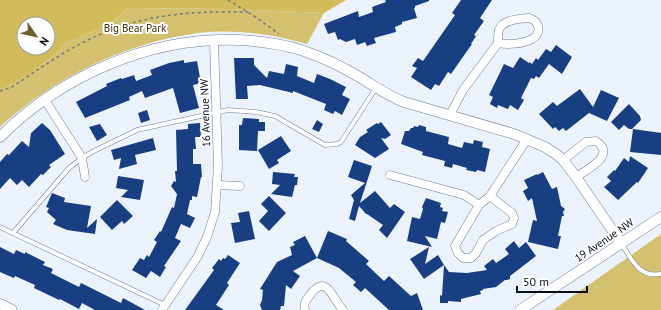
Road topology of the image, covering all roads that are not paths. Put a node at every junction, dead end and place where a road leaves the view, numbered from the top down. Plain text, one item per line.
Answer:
1 (214, 41) junction
2 (498, 43) junction
3 (376, 88) junction
4 (45, 100) junction
5 (216, 112) junction
6 (450, 115) junction
7 (0, 137) edge
8 (527, 139) junction
9 (82, 158) junction
10 (563, 160) junction
11 (390, 175) dead end
12 (85, 177) dead end
13 (576, 177) junction
14 (218, 185) junction
15 (240, 186) dead end
16 (490, 196) junction
17 (479, 204) junction
18 (661, 217) edge
19 (0, 227) edge
20 (13, 233) junction
21 (621, 243) junction
22 (661, 274) edge
23 (0, 304) edge
24 (163, 308) edge
25 (12, 310) edge
26 (305, 310) edge
27 (343, 310) edge
28 (520, 310) edge

1 - 3 street
1 - 4 street
1 - 5 street, 16 Avenue NW
2 - 2 street
2 - 6 street
3 - 5 lane
3 - 6 street
4 - 7 street
4 - 9 street
5 - 9 lane
5 - 14 street, 16 Avenue NW
6 - 8 street
8 - 10 street
8 - 16 street
9 - 12 street
9 - 20 lane
10 - 13 street
10 - 13 street
11 - 17 street
13 - 21 street
14 - 15 street
14 - 24 street, 16 Avenue NW
16 - 17 street
16 - 17 street
18 - 21 street, 19 Avenue NW
19 - 20 lane
20 - 24 lane
21 - 22 lane
21 - 28 street, 19 Avenue NW
23 - 25 street
26 - 27 street

